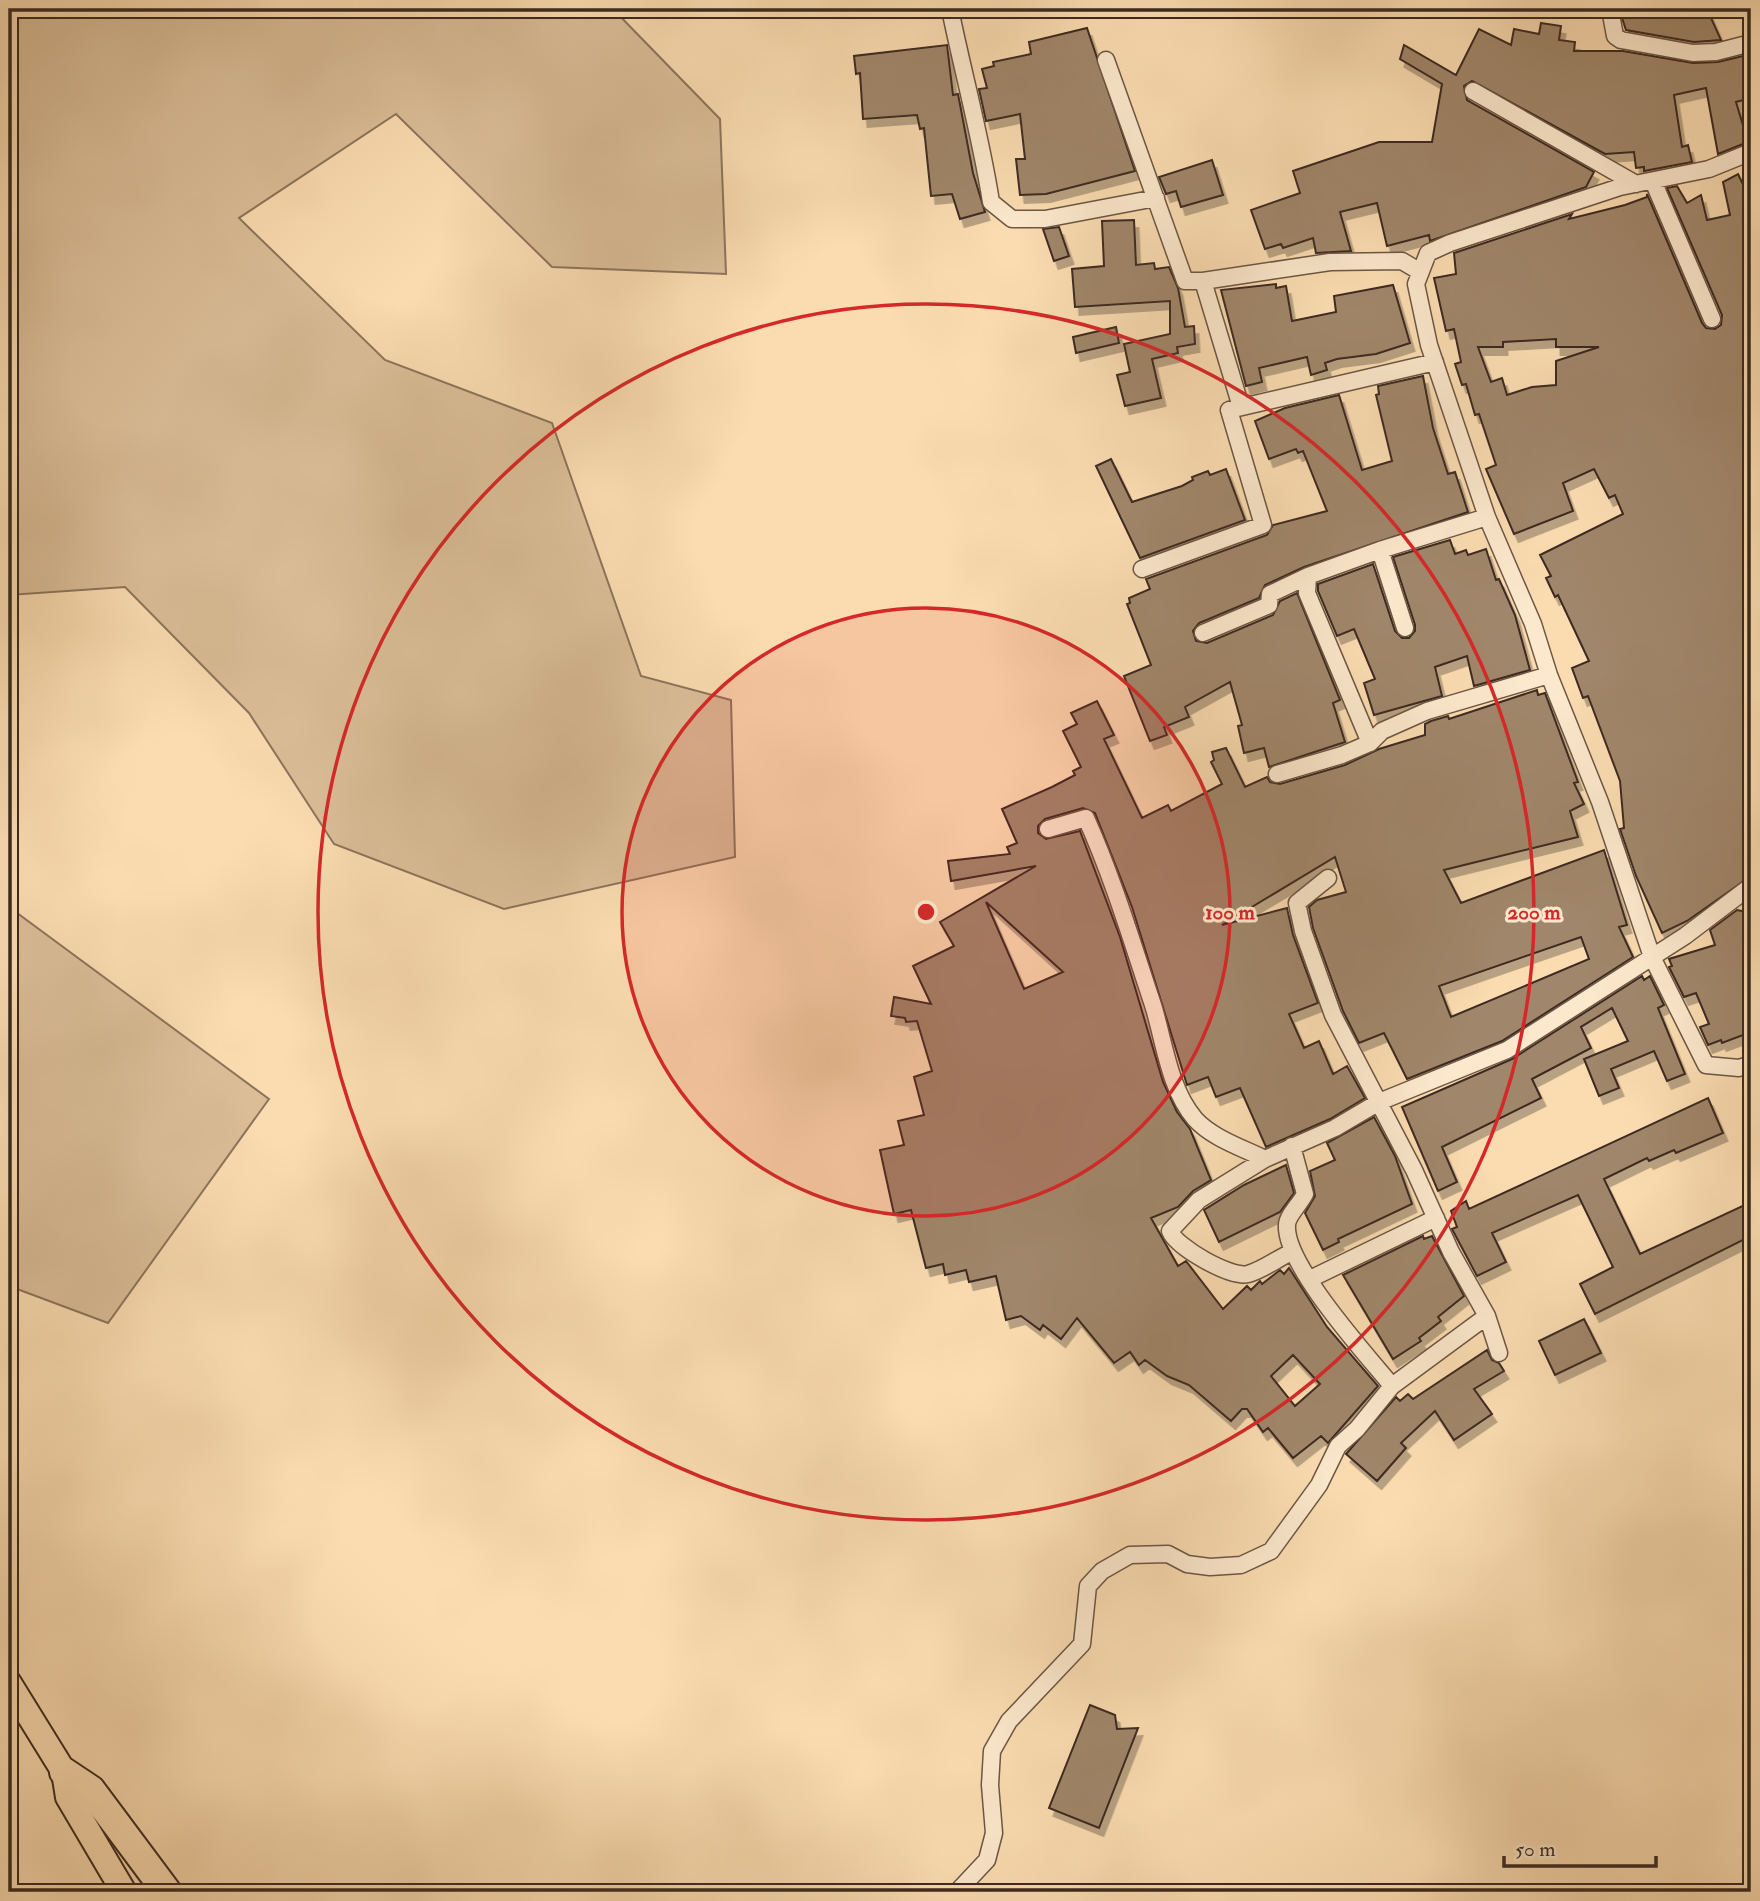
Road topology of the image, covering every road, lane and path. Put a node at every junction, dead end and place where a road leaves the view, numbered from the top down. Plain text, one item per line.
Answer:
1 (950, 9) edge
2 (1610, 9) edge
3 (1751, 43) edge
4 (1106, 60) dead end
5 (1473, 91) dead end
6 (1751, 152) edge
7 (1644, 182) junction
8 (1156, 198) junction
9 (1419, 271) junction
10 (1203, 281) junction
11 (1712, 318) dead end
12 (1435, 362) junction
13 (1241, 407) junction
14 (1486, 517) junction
15 (1380, 550) junction
16 (1142, 569) dead end
17 (1308, 576) junction
18 (1405, 628) dead end
19 (1203, 633) dead end
20 (1549, 674) junction
21 (1370, 743) junction
22 (1277, 774) dead end
23 (1048, 829) dead end
24 (1328, 878) dead end
25 (1751, 886) edge
26 (1652, 957) junction
27 (1751, 1064) edge
28 (1379, 1102) junction
29 (1292, 1146) junction
30 (1265, 1159) junction
31 (1436, 1218) junction
32 (1292, 1252) junction
33 (1310, 1279) junction
34 (1486, 1316) junction
35 (1499, 1353) dead end
36 (1392, 1386) junction
37 (9, 1683) edge
38 (64, 1772) junction
39 (124, 1892) edge
40 (167, 1892) edge
41 (957, 1892) edge

1 - 8 street
2 - 3 street
4 - 8 street
5 - 7 street
6 - 7 street
7 - 9 street
7 - 11 street
8 - 10 street
9 - 10 street
9 - 12 street
10 - 13 street
12 - 13 street
12 - 14 street
13 - 16 street
14 - 15 street
14 - 20 street
15 - 17 street
15 - 18 street
17 - 19 street
17 - 21 street
20 - 21 street
20 - 26 street
21 - 22 street
23 - 30 street
24 - 28 street
25 - 26 street
26 - 27 street
26 - 28 street
28 - 29 street
28 - 31 street
29 - 30 street
29 - 32 street
30 - 32 street
31 - 33 street
31 - 34 street
32 - 33 street
33 - 36 street
34 - 35 street
34 - 36 street
36 - 41 street
37 - 38 main road
38 - 39 main road
38 - 40 highway

